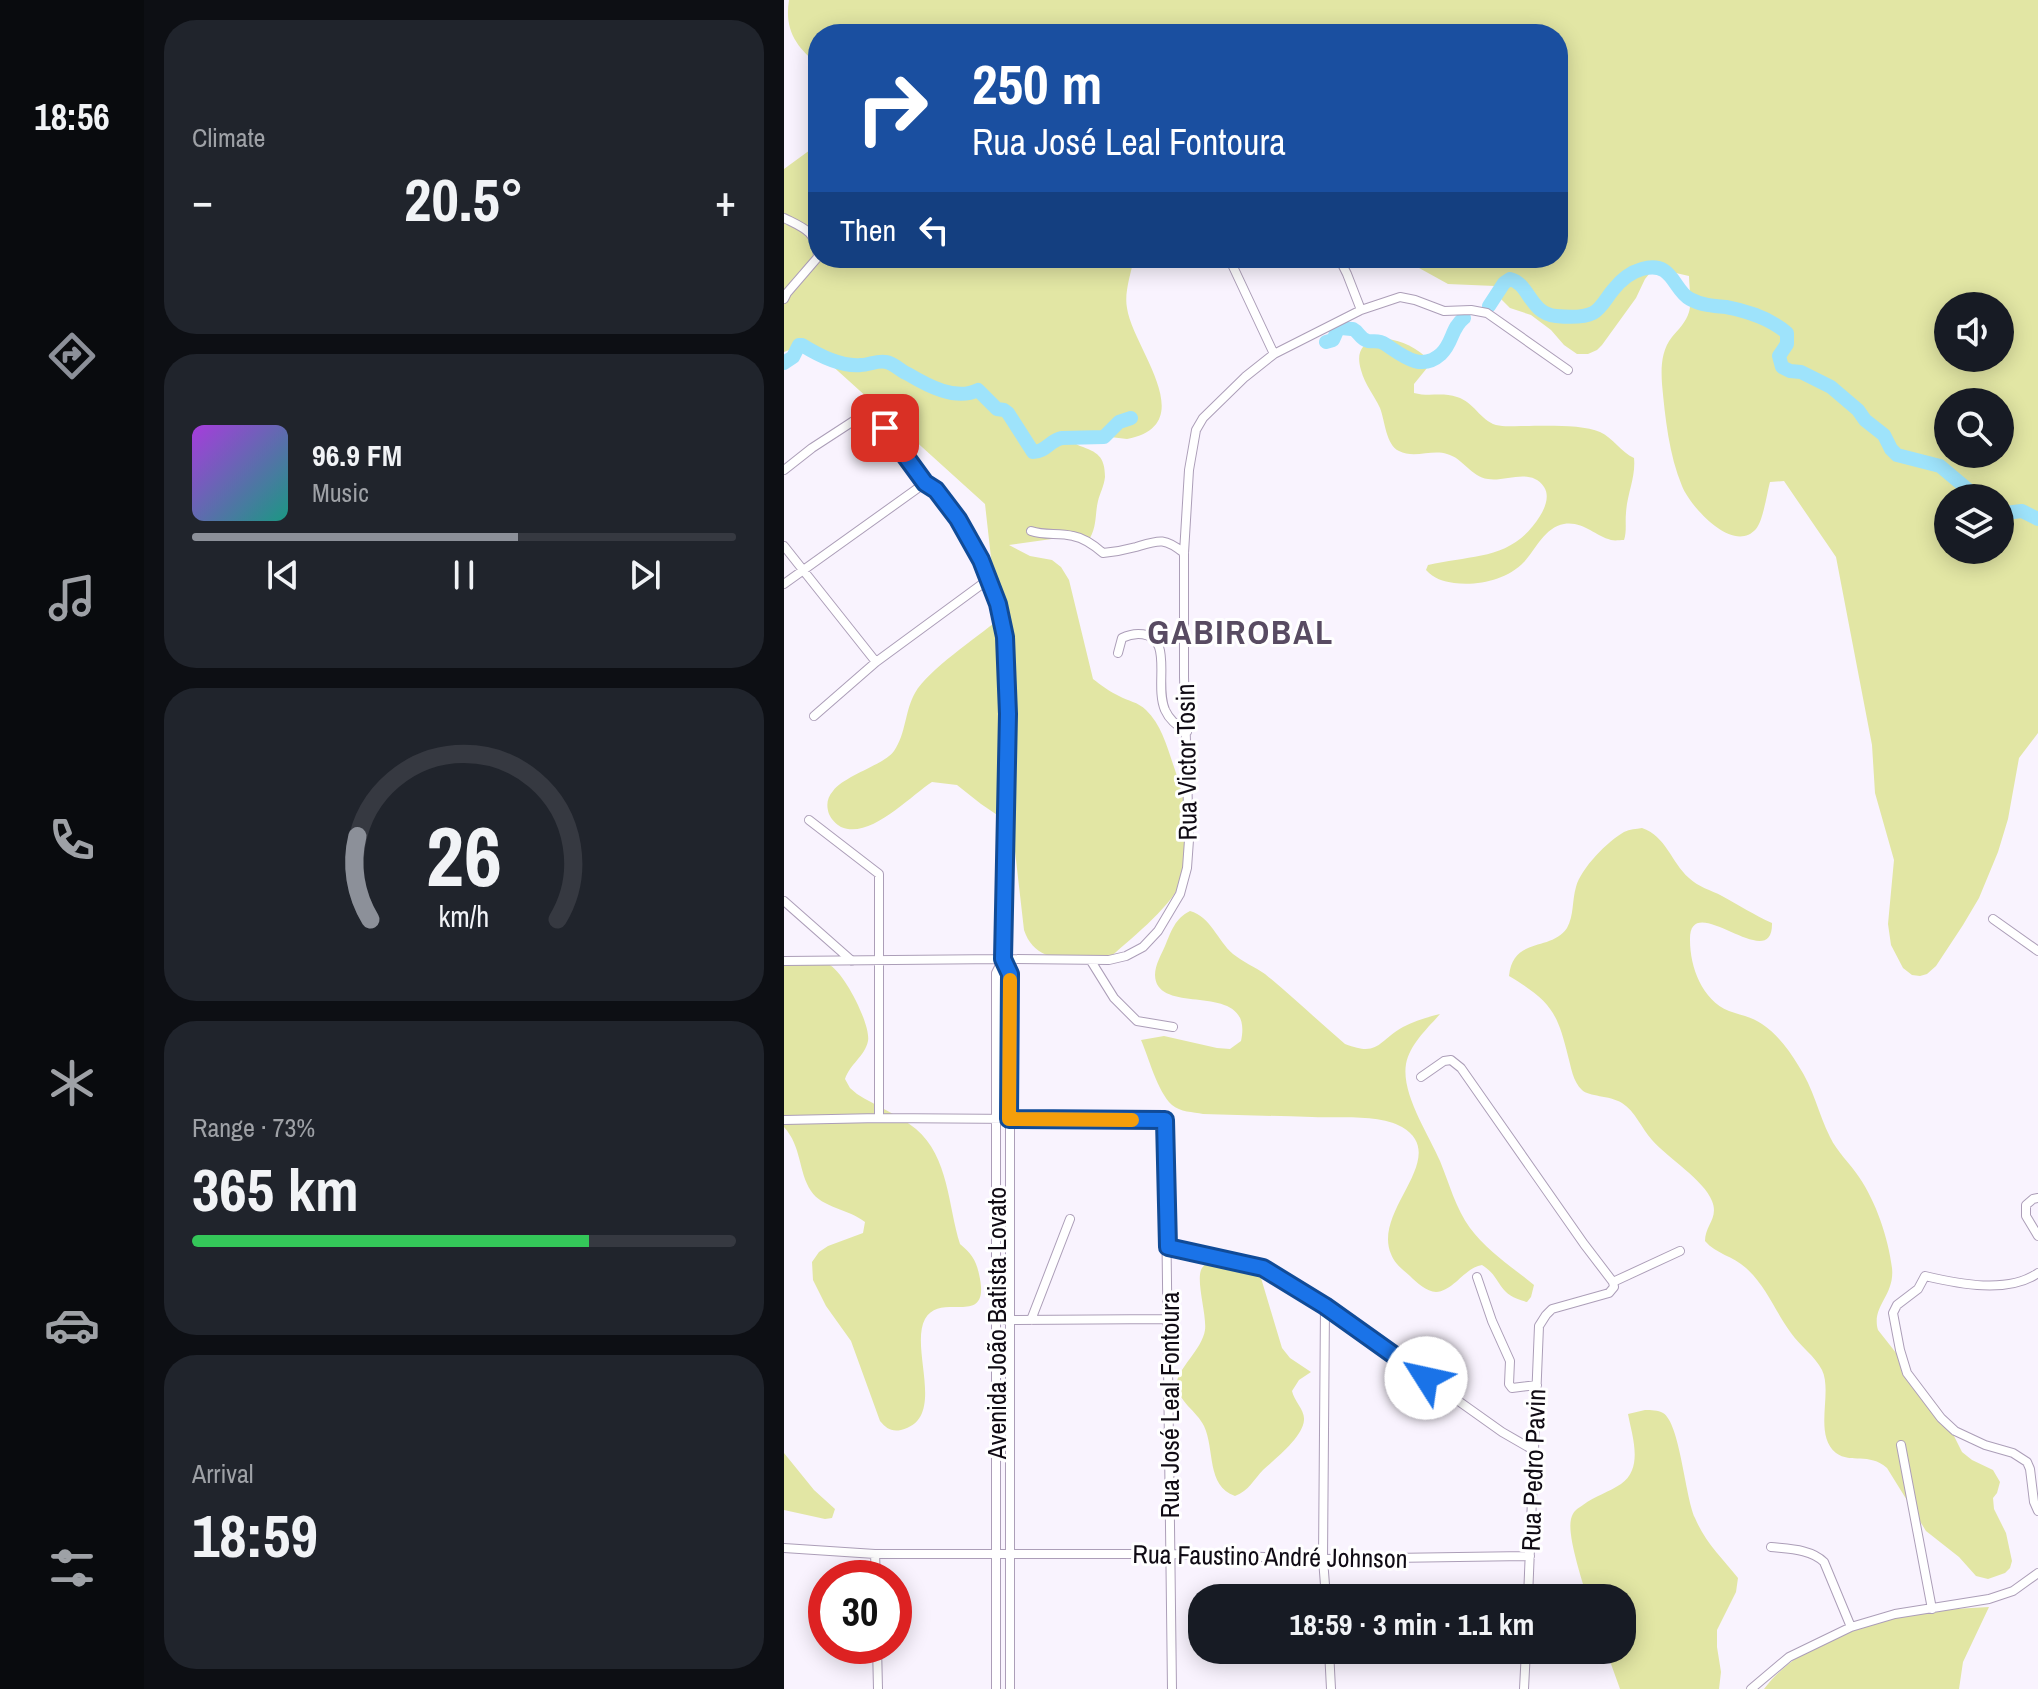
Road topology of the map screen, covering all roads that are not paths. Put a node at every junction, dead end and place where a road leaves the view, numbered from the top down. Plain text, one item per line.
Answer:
1 (784, 218) edge
2 (808, 231) edge
3 (808, 268) edge
4 (1234, 268) edge
5 (1344, 268) edge
6 (784, 299) edge
7 (1361, 310) junction
8 (1274, 354) junction
9 (1568, 370) dead end
10 (784, 470) edge
11 (925, 483) junction
12 (1031, 531) dead end
13 (784, 546) edge
14 (1184, 553) junction
15 (802, 571) junction
16 (989, 579) junction
17 (784, 584) edge
18 (1118, 653) dead end
19 (876, 662) junction
20 (814, 716) dead end
21 (1187, 732) junction
22 (809, 820) dead end
23 (784, 901) edge
24 (1993, 919) dead end
25 (2038, 951) edge
26 (1003, 959) junction
27 (784, 961) edge
28 (852, 961) junction
29 (879, 961) junction
30 (1091, 961) junction
31 (1173, 1027) dead end
32 (1421, 1077) dead end
33 (879, 1118) junction
34 (996, 1119) junction
35 (1009, 1119) junction
36 (784, 1120) edge
37 (2038, 1198) edge
38 (1070, 1219) dead end
39 (2038, 1236) edge
40 (1168, 1247) junction
41 (1680, 1251) dead end
42 (2038, 1273) edge
43 (1477, 1277) dead end
44 (1613, 1282) junction
45 (1325, 1306) junction
46 (1168, 1319) junction
47 (996, 1320) junction
48 (1009, 1320) junction
49 (1031, 1320) junction
50 (1537, 1385) junction
51 (1901, 1445) dead end
52 (1535, 1451) junction
53 (2038, 1511) edge
54 (1771, 1547) dead end
55 (784, 1548) edge
56 (875, 1554) junction
57 (996, 1554) junction
58 (1010, 1554) junction
59 (1170, 1554) junction
60 (1530, 1556) junction
61 (1323, 1559) junction
62 (875, 1560) edge
63 (2038, 1573) edge
64 (1325, 1584) edge
65 (1529, 1584) edge
66 (1932, 1609) junction
67 (1851, 1627) junction
68 (877, 1664) edge
69 (1330, 1664) edge
70 (1525, 1664) edge
71 (878, 1689) edge
72 (996, 1689) edge
73 (1010, 1689) edge
74 (1172, 1689) edge
75 (1331, 1689) edge
76 (1524, 1689) edge
77 (1751, 1689) edge

1 - 2 street
3 - 6 street
4 - 8 street
5 - 7 street
7 - 8 street, Rua Victor Tosin
7 - 9 street, Rua Victor Tosin
8 - 14 street, Rua Victor Tosin
10 - 11 street, Avenida João Batista Lovato
11 - 15 street
11 - 16 street, Avenida João Batista Lovato
12 - 14 street
13 - 15 street
14 - 21 street, Rua Victor Tosin
15 - 17 street
15 - 19 street
16 - 19 street
16 - 26 street, Avenida João Batista Lovato
18 - 21 street
19 - 20 street
21 - 30 street, Rua Victor Tosin
22 - 29 street
23 - 28 street
24 - 25 street
26 - 29 street, Rua Victor Tosin
26 - 30 street, Rua Victor Tosin
26 - 34 street, Avenida João Batista Lovato
26 - 35 street, Avenida João Batista Lovato
27 - 28 street, Rua Victor Tosin
28 - 29 street, Rua Victor Tosin
29 - 33 street
30 - 31 street
32 - 44 street
33 - 34 street
33 - 36 street
34 - 35 street
34 - 47 street, Avenida João Batista Lovato
35 - 40 street, Rua José Leal Fontoura
35 - 48 street, Avenida João Batista Lovato
37 - 39 street
38 - 49 street
40 - 45 street
40 - 46 street, Rua José Leal Fontoura
41 - 44 street
42 - 53 street
43 - 50 street
44 - 50 street, Rua Pedro Pavin
45 - 52 street
45 - 61 street
46 - 49 street
46 - 59 street, Rua José Leal Fontoura
47 - 48 street
47 - 57 street, Avenida João Batista Lovato
48 - 49 street
48 - 58 street, Avenida João Batista Lovato
50 - 52 street, Rua Pedro Pavin
51 - 66 street
52 - 60 street, Rua Pedro Pavin
54 - 67 street
55 - 56 street, Rua Faustino André Johnson
56 - 57 street, Rua Faustino André Johnson
56 - 62 street
57 - 58 street, Rua Faustino André Johnson
57 - 72 street, Avenida João Batista Lovato
58 - 59 street, Rua Faustino André Johnson
58 - 73 street, Avenida João Batista Lovato
59 - 61 street, Rua Faustino André Johnson
59 - 74 street, Rua José Leal Fontoura
60 - 61 street, Rua Faustino André Johnson
60 - 65 street, Rua Pedro Pavin
61 - 64 street
63 - 66 street
66 - 67 street
67 - 77 street
68 - 71 street
69 - 75 street
70 - 76 street

